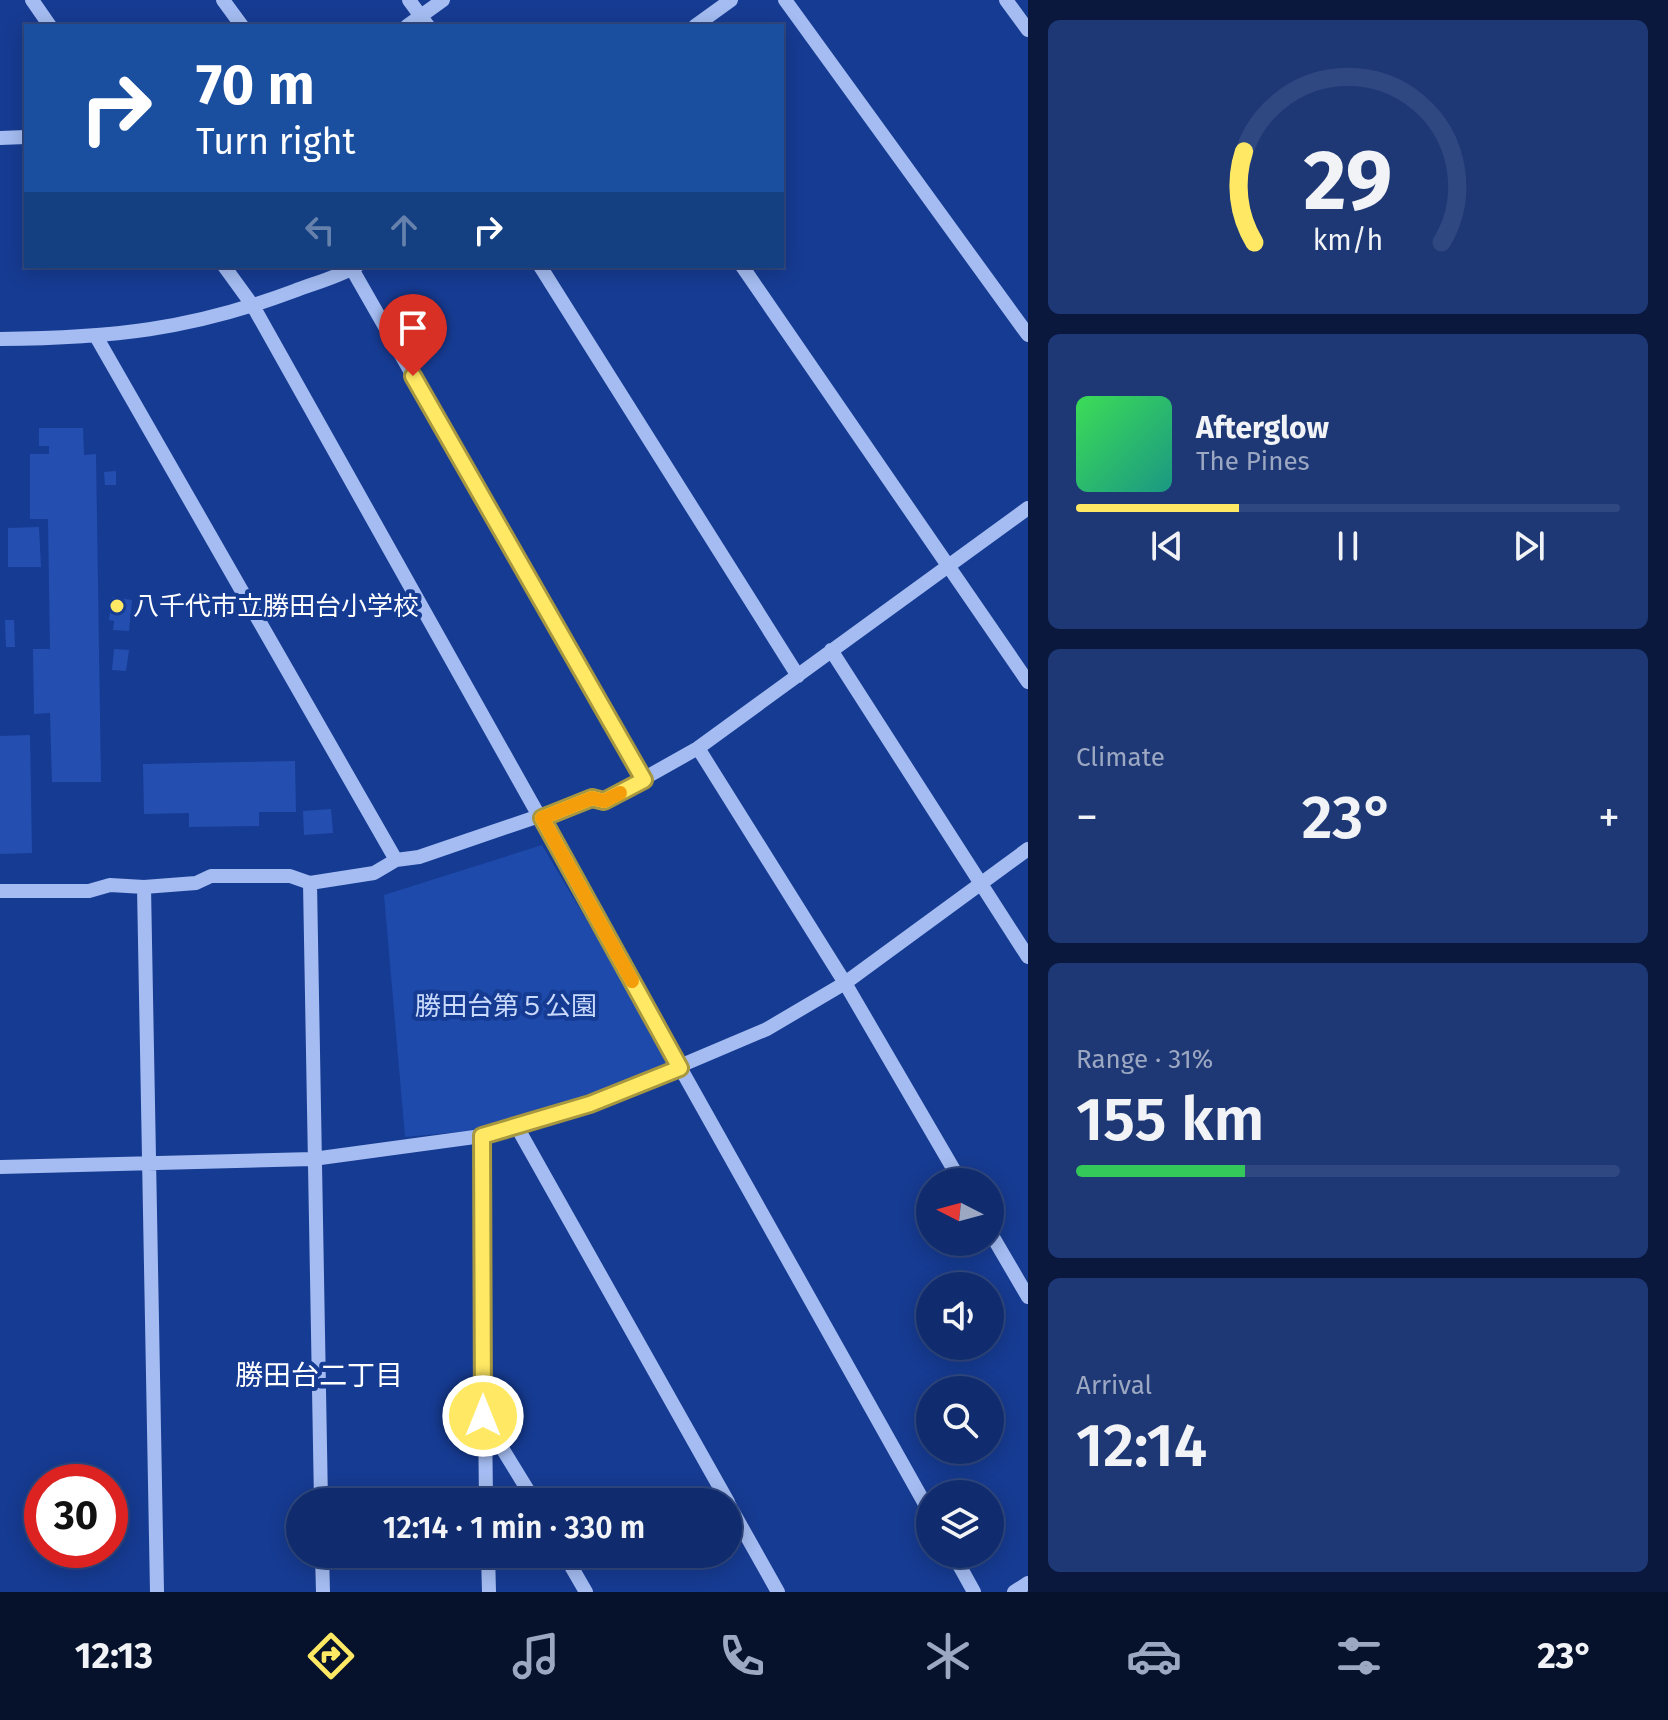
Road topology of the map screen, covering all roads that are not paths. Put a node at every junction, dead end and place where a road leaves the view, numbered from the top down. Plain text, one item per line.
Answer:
1 (32, 0) edge
2 (223, 0) edge
3 (409, 0) edge
4 (443, 0) edge
5 (731, 0) edge
6 (785, 0) edge
7 (1006, 0) edge
8 (424, 21) edge
9 (49, 24) edge
10 (241, 24) edge
11 (698, 24) edge
12 (1028, 30) edge
13 (24, 137) edge
14 (0, 138) edge
15 (225, 268) edge
16 (354, 268) edge
17 (541, 268) edge
18 (743, 268) edge
19 (253, 306) junction
20 (1028, 335) edge
21 (97, 338) junction
22 (0, 339) edge
23 (1028, 508) edge
24 (947, 566) junction
25 (831, 650) junction
26 (798, 676) junction
27 (1028, 682) edge
28 (698, 748) junction
29 (644, 780) junction
30 (542, 818) junction
31 (1028, 849) edge
32 (396, 860) junction
33 (310, 883) junction
34 (981, 883) junction
35 (144, 887) junction
36 (0, 891) edge
37 (1028, 957) edge
38 (845, 983) junction
39 (680, 1068) junction
40 (517, 1127) junction
41 (482, 1136) junction
42 (313, 1159) junction
43 (149, 1162) junction
44 (0, 1167) edge
45 (953, 1168) edge
46 (1004, 1256) edge
47 (1028, 1297) edge
48 (483, 1416) junction
49 (321, 1488) edge
50 (486, 1488) edge
51 (527, 1488) edge
52 (720, 1488) edge
53 (916, 1488) edge
54 (742, 1527) edge
55 (322, 1568) edge
56 (488, 1568) edge
57 (572, 1568) edge
58 (961, 1568) edge
59 (1028, 1583) edge
60 (157, 1592) edge
61 (323, 1592) edge
62 (489, 1592) edge
63 (586, 1592) edge
64 (778, 1592) edge
65 (974, 1592) edge
66 (1014, 1592) edge

1 - 9 street
2 - 10 street
3 - 8 street
4 - 8 street
5 - 11 street
6 - 20 street
7 - 12 street
13 - 14 street
15 - 19 street
16 - 19 street
16 - 29 street
17 - 26 street
18 - 24 street
19 - 21 street
19 - 30 street
21 - 22 street
21 - 32 street
23 - 24 street
24 - 25 street
24 - 27 street
25 - 26 street
25 - 34 street
26 - 28 street
28 - 29 street
28 - 38 street
29 - 30 street
30 - 32 street
30 - 39 street
31 - 34 street
32 - 33 street
33 - 35 street
33 - 42 street
34 - 37 street
34 - 38 street
35 - 36 street
35 - 43 street
38 - 39 street
38 - 45 street
39 - 40 street
39 - 53 street
40 - 41 street
40 - 52 street
41 - 42 street
41 - 48 street
42 - 43 street
42 - 49 street
43 - 44 street
43 - 60 street
46 - 47 street
48 - 50 street
48 - 51 street
54 - 64 street
55 - 61 street
56 - 62 street
57 - 63 street
58 - 65 street
59 - 66 street

